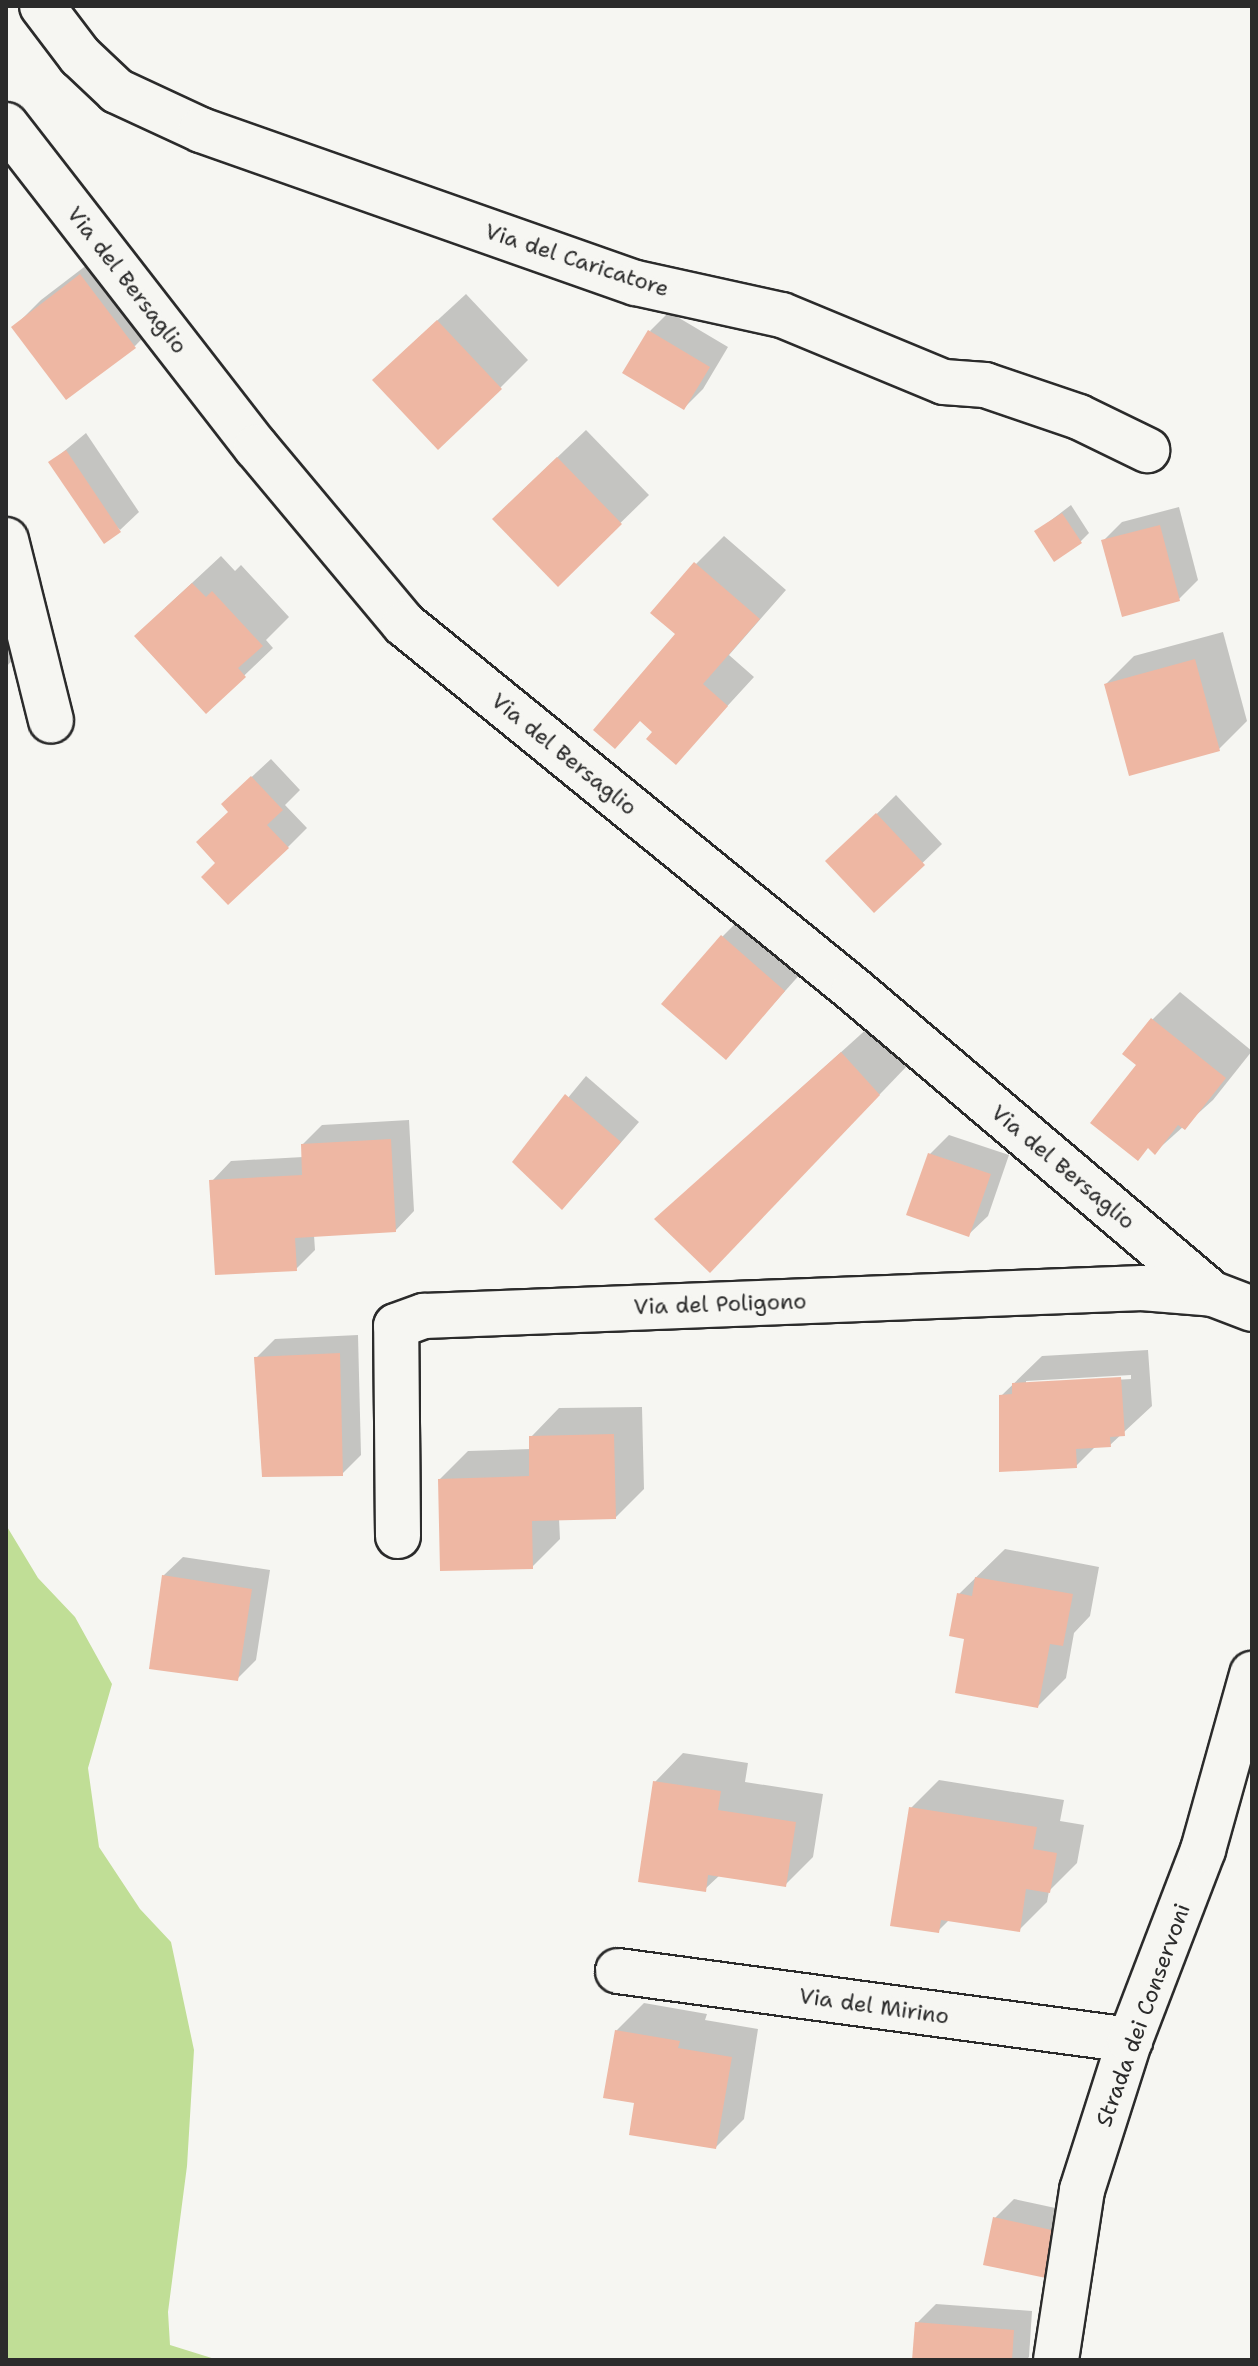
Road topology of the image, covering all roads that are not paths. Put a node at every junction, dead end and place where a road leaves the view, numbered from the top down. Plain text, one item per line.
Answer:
1 (42, 6) edge
2 (6, 125) edge
3 (1147, 450) dead end
4 (6, 540) edge
5 (51, 720) dead end
6 (1233, 1302) edge
7 (398, 1536) dead end
8 (1252, 1674) edge
9 (618, 1971) dead end
10 (1130, 2040) junction
11 (1056, 2360) edge

1 - 3 street, Via del Caricatore
2 - 6 street, Via del Bersaglio
4 - 5 street
6 - 7 street, Via del Poligono
8 - 10 street, Strada dei Conservoni
9 - 10 street, Via del Mirino
10 - 11 street, Strada dei Conservoni

